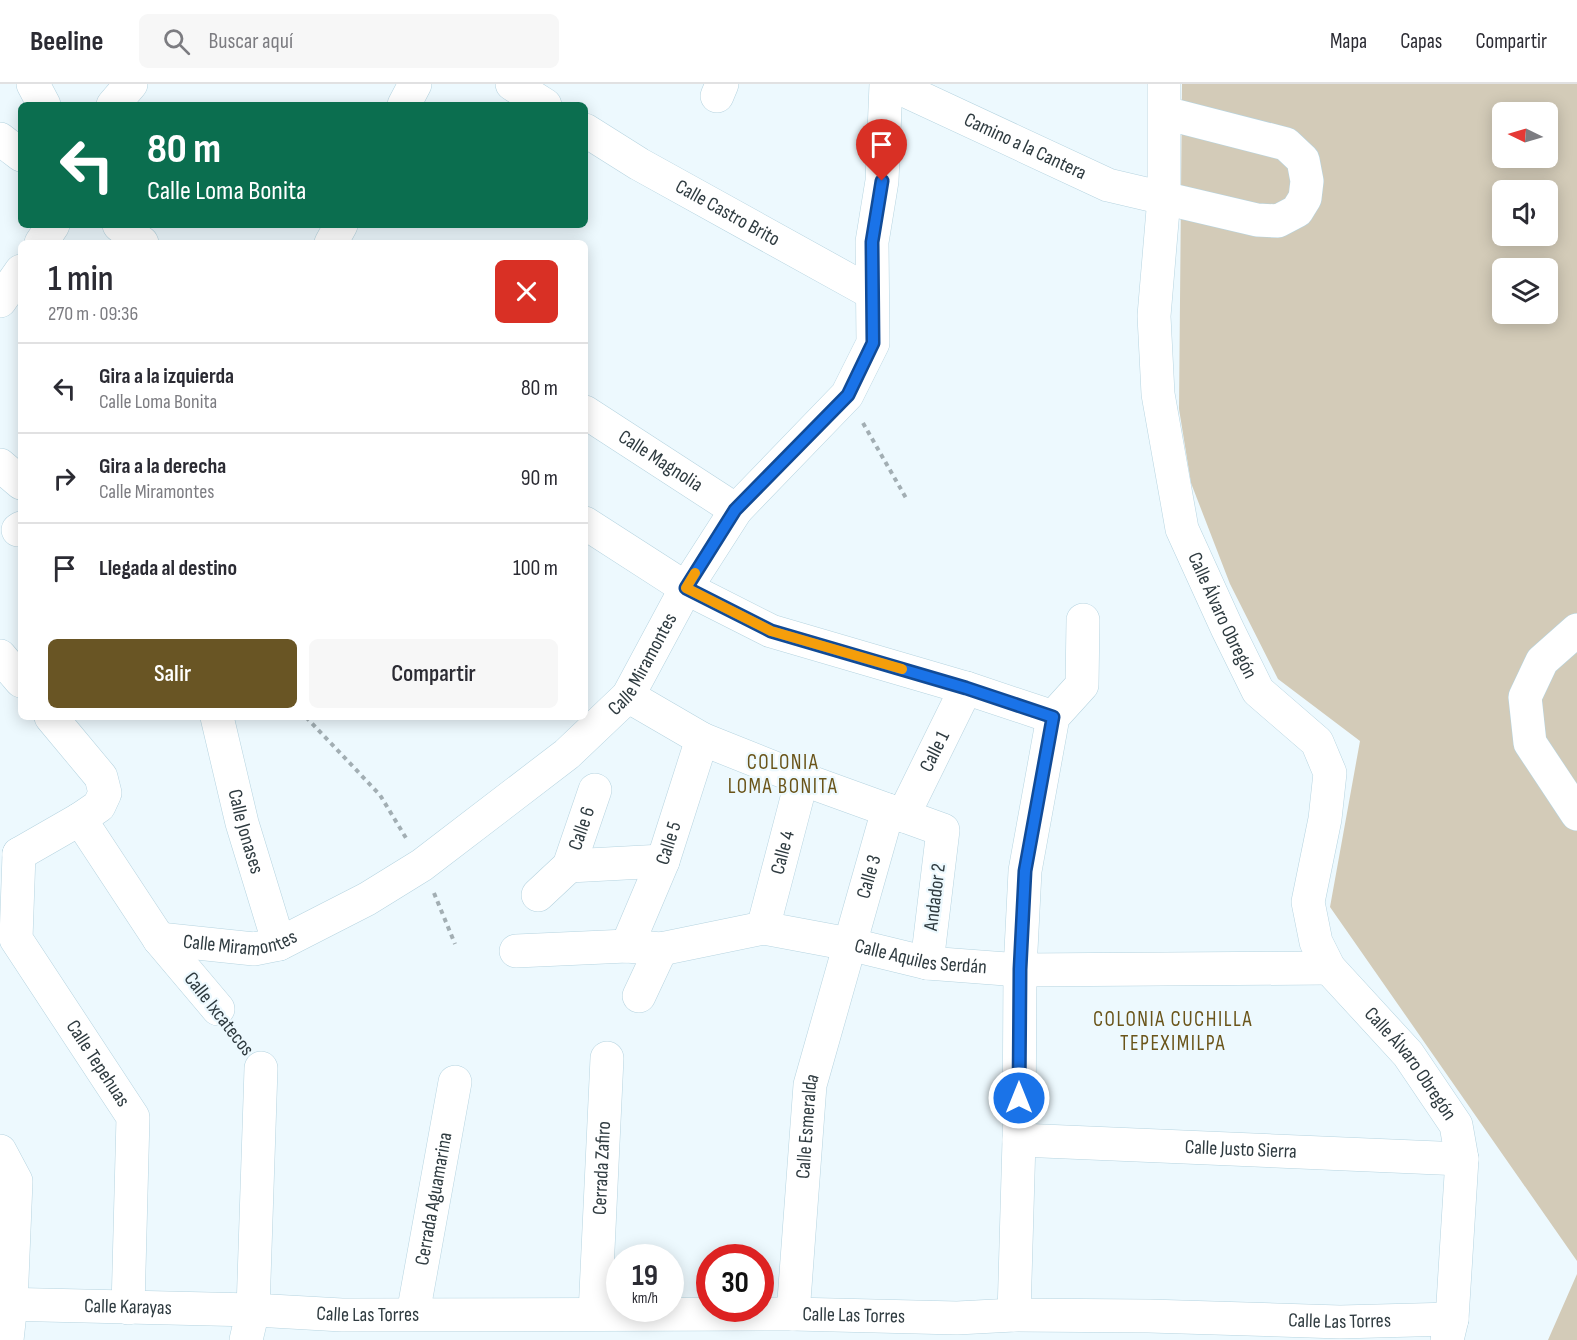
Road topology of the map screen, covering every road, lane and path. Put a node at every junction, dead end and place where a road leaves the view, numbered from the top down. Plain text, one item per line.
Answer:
1 (33, 84) edge
2 (131, 84) edge
3 (415, 84) edge
4 (512, 84) edge
5 (889, 84) edge
6 (1164, 98) edge
7 (42, 102) edge
8 (116, 102) edge
9 (406, 102) edge
10 (540, 102) edge
11 (588, 132) edge
12 (0, 139) edge
13 (18, 152) edge
14 (1164, 198) junction
15 (122, 228) edge
16 (138, 240) edge
17 (18, 275) edge
18 (872, 293) junction
19 (0, 301) edge
20 (848, 395) junction
21 (588, 414) edge
22 (0, 465) edge
23 (18, 480) edge
24 (906, 498) dead end
25 (735, 510) junction
26 (588, 525) edge
27 (686, 588) junction
28 (1083, 621) dead end
29 (1577, 630) edge
30 (0, 656) edge
31 (18, 677) edge
32 (966, 688) junction
33 (628, 696) junction
34 (1053, 717) junction
35 (54, 720) edge
36 (218, 720) edge
37 (309, 720) edge
38 (702, 739) junction
39 (802, 779) junction
40 (595, 790) dead end
41 (896, 813) junction
42 (1577, 814) edge
43 (80, 819) junction
44 (10, 848) edge
45 (663, 861) junction
46 (422, 865) junction
47 (569, 866) junction
48 (538, 895) dead end
49 (763, 927) junction
50 (159, 939) junction
51 (279, 944) junction
52 (455, 944) dead end
53 (849, 944) junction
54 (627, 946) junction
55 (661, 949) junction
56 (516, 951) dead end
57 (927, 963) junction
58 (1329, 968) junction
59 (1020, 969) junction
60 (639, 996) dead end
61 (218, 1008) dead end
62 (607, 1058) dead end
63 (261, 1068) dead end
64 (455, 1082) dead end
65 (1019, 1140) junction
66 (0, 1151) edge
67 (1462, 1159) junction
68 (8, 1181) edge
69 (6, 1304) edge
70 (128, 1308) junction
71 (413, 1314) junction
72 (595, 1314) junction
73 (793, 1314) junction
74 (1014, 1316) junction
75 (250, 1325) edge
76 (338, 1327) edge
77 (690, 1327) edge
78 (890, 1328) edge
79 (960, 1329) edge
80 (1449, 1330) edge
81 (7, 1340) edge

1 - 7 street
2 - 8 street
3 - 9 street
4 - 10 street
5 - 14 street, Camino a la Cantera
5 - 18 street, Calle Miramontes
6 - 14 street, Calle Álvaro Obregón
6 - 14 street, Camino a la Cantera
11 - 18 street, Calle Castro Brito
12 - 13 street
14 - 58 street, Calle Álvaro Obregón
15 - 16 street
17 - 19 street
18 - 20 street, Calle Miramontes
20 - 24 path
20 - 25 street, Calle Miramontes
21 - 25 street, Calle Magnolia
22 - 23 street
25 - 27 street, Calle Miramontes
26 - 27 street
27 - 32 street
27 - 33 street, Calle Miramontes
28 - 34 street
29 - 42 street
30 - 31 street
32 - 34 street
32 - 41 street, Calle 1
33 - 38 street
33 - 46 street, Calle Miramontes
34 - 59 street
35 - 43 street
36 - 51 street, Calle Jonases
37 - 46 path
38 - 39 street
38 - 45 street, Calle 5
39 - 41 street
39 - 49 street, Calle 4
40 - 47 street, Calle 6
41 - 53 street, Calle 3
41 - 57 street, Andador 2
43 - 44 street
43 - 50 street, Calle Ixcatecos
44 - 70 street, Calle Tepehuas
45 - 47 street
45 - 54 street, Calle 5
46 - 51 street, Calle Miramontes
46 - 52 path
47 - 48 street
49 - 53 street, Calle Aquiles Serdán
49 - 55 street, Calle Aquiles Serdán
50 - 51 street, Calle Miramontes
50 - 61 street, Calle Ixcatecos
53 - 57 street, Calle Aquiles Serdán
53 - 73 street, Calle Esmeralda
54 - 55 street, Calle Aquiles Serdán
54 - 56 street, Calle Aquiles Serdán
55 - 60 street
57 - 59 street, Calle Aquiles Serdán
58 - 59 street, Calle Aquiles Serdán
58 - 67 street, Calle Álvaro Obregón
59 - 65 street
62 - 72 street, Cerrada Zafiro
63 - 75 street, Calle Ixcatecos
64 - 71 street, Cerrada Aguamarina
65 - 67 street, Calle Justo Sierra
65 - 74 street
66 - 68 street
67 - 80 street, Calle Álvaro Obregón
68 - 69 street
69 - 70 street, Calle Karayas
69 - 81 street
70 - 75 street, Calle Karayas
71 - 72 street, Calle Las Torres
71 - 76 street, Calle Las Torres
72 - 77 street, Calle Las Torres
73 - 77 street, Calle Las Torres
73 - 78 street, Calle Las Torres
74 - 79 street, Calle Las Torres
74 - 80 street, Calle Las Torres
75 - 76 street, Calle Las Torres
78 - 79 street, Calle Las Torres

